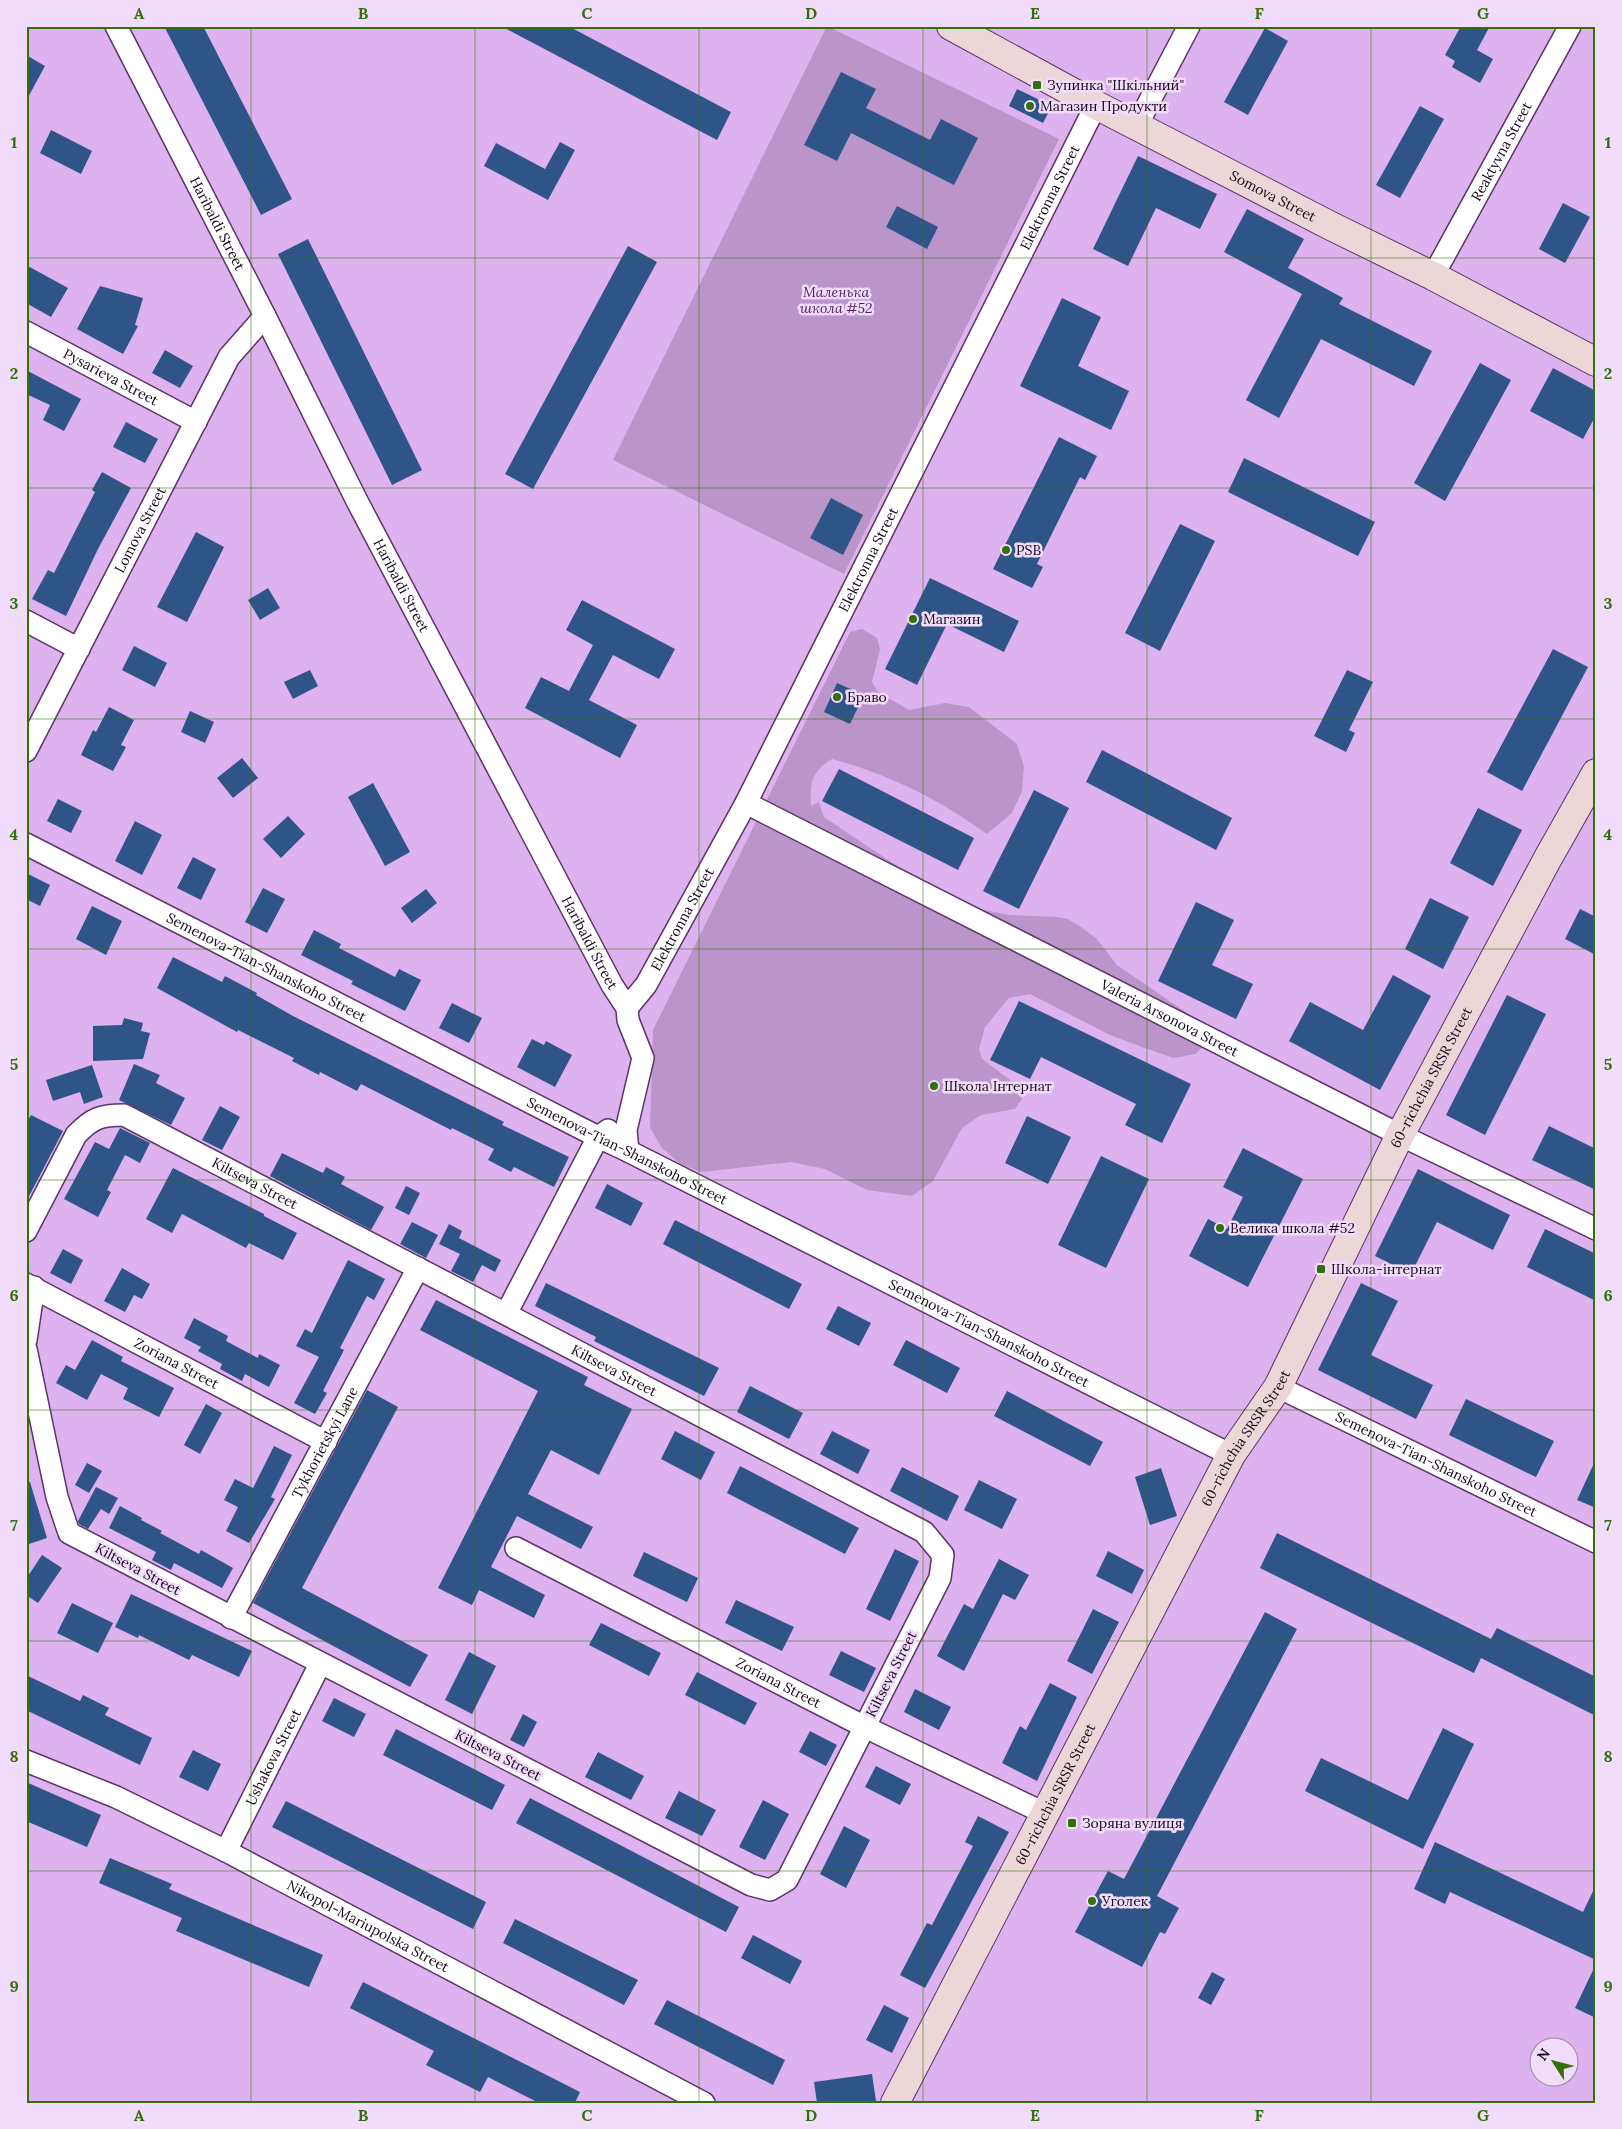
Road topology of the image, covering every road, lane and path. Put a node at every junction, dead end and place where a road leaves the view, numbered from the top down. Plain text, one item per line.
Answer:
1 (116, 26) edge
2 (951, 26) edge
3 (1189, 26) edge
4 (1570, 26) edge
5 (1096, 105) junction
6 (1137, 125) junction
7 (1433, 276) junction
8 (265, 316) junction
9 (26, 332) edge
10 (1596, 362) edge
11 (196, 422) junction
12 (26, 621) edge
13 (79, 649) junction
14 (26, 751) edge
15 (1596, 773) edge
16 (746, 803) junction
17 (26, 844) edge
18 (626, 1008) junction
19 (629, 1116) junction
20 (1400, 1136) junction
21 (598, 1138) junction
22 (628, 1151) junction
23 (1596, 1229) edge
24 (26, 1231) edge
25 (418, 1268) junction
26 (30, 1285) edge
27 (506, 1314) junction
28 (26, 1340) edge
29 (26, 1349) edge
30 (1278, 1387) junction
31 (326, 1442) junction
32 (1230, 1455) junction
33 (1596, 1542) edge
34 (516, 1548) dead end
35 (231, 1618) junction
36 (320, 1664) junction
37 (865, 1727) junction
38 (26, 1761) edge
39 (1044, 1812) junction
40 (226, 1851) junction
41 (704, 2103) edge
42 (895, 2103) edge

1 - 8 street, Haribaldi Street
2 - 5 street, Somova Street
3 - 6 street
4 - 7 street, Reaktyvna Street
5 - 6 street, Somova Street
5 - 16 street, Elektronna Street
6 - 7 street, Somova Street
7 - 10 street, Somova Street
8 - 11 street, Lomova Street
8 - 18 street, Haribaldi Street
9 - 11 street, Pysarieva Street
11 - 13 street, Lomova Street
12 - 13 street
13 - 14 street, Lomova Street
15 - 20 street, 60-richchia SRSR Street
16 - 18 street, Elektronna Street
16 - 20 street, Valeria Arsonova Street
17 - 21 street, Semenova-Tian-Shanskoho Street
18 - 19 street, Haribaldi Street
19 - 21 street
19 - 22 street, Haribaldi Street
20 - 23 street, Valeria Arsonova Street
20 - 30 street, 60-richchia SRSR Street
21 - 22 street, Semenova-Tian-Shanskoho Street
21 - 27 street
22 - 32 street, Semenova-Tian-Shanskoho Street
24 - 25 street, Kiltseva Street
25 - 27 street, Kiltseva Street
25 - 31 street, Tykhorietskyi Lane
26 - 28 street
26 - 31 street, Zoriana Street
27 - 37 street, Kiltseva Street
29 - 35 street, Kiltseva Street
30 - 32 street, 60-richchia SRSR Street
30 - 33 street, Semenova-Tian-Shanskoho Street
31 - 35 street, Tykhorietskyi Lane
32 - 39 street, 60-richchia SRSR Street
34 - 37 street, Zoriana Street
35 - 36 street, Kiltseva Street
36 - 37 street, Kiltseva Street
36 - 40 street, Ushakova Street
37 - 39 street, Zoriana Street
38 - 40 street, Nikopol-Mariupolska Street
39 - 42 street, 60-richchia SRSR Street
40 - 41 street, Nikopol-Mariupolska Street

